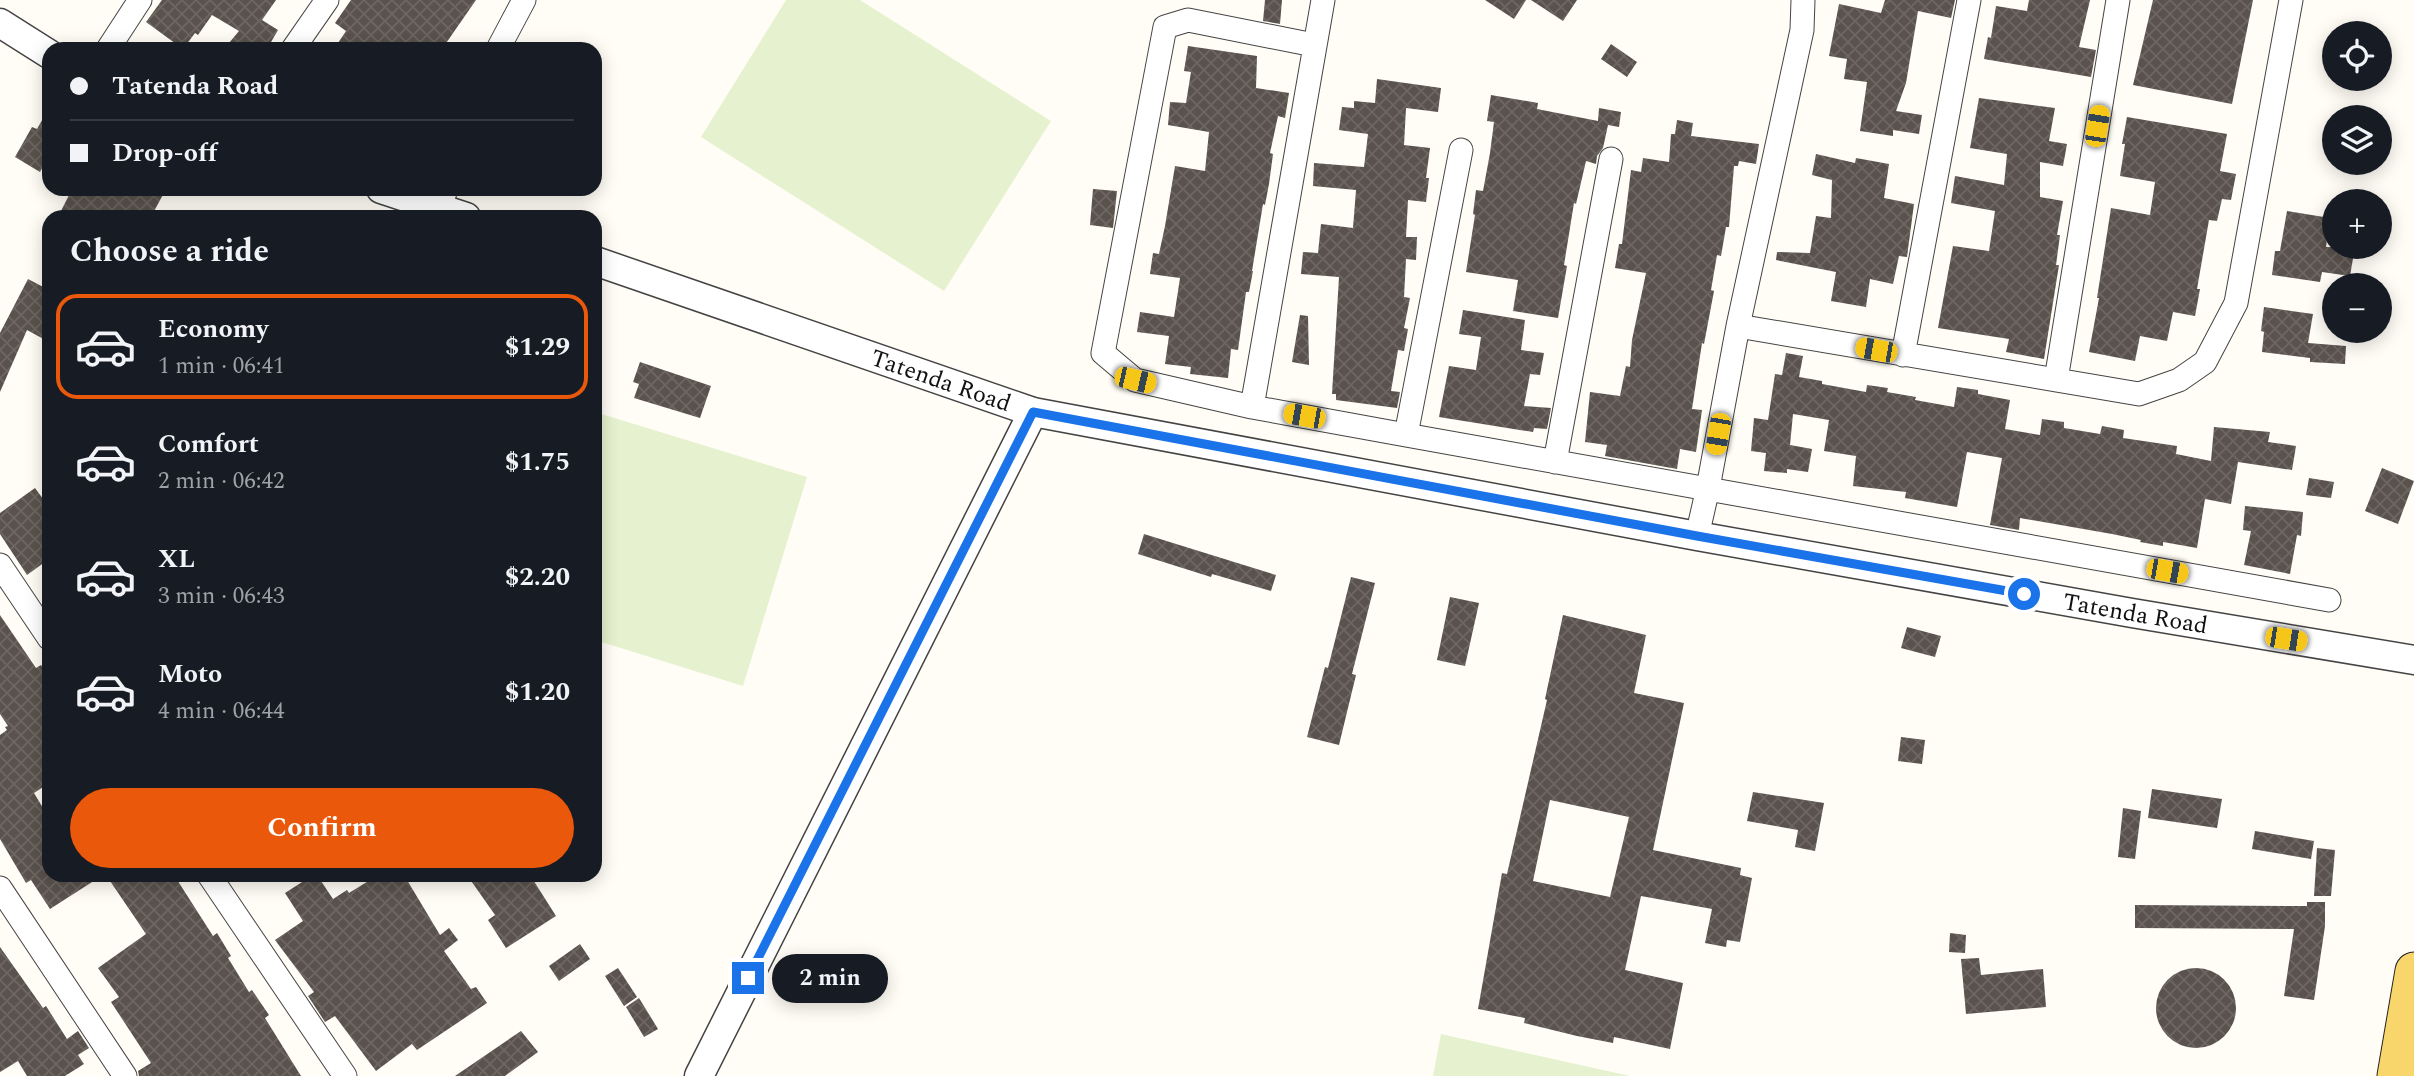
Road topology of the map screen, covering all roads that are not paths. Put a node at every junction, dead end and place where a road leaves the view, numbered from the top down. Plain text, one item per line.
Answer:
1 (139, 0) edge
2 (327, 0) edge
3 (524, 0) edge
4 (1323, 0) edge
5 (1803, 0) edge
6 (1969, 0) edge
7 (2118, 0) edge
8 (2291, 0) edge
9 (0, 23) edge
10 (112, 42) edge
11 (298, 42) edge
12 (502, 42) edge
13 (1314, 45) junction
14 (42, 50) edge
15 (1461, 150) dead end
16 (1611, 159) dead end
17 (443, 198) edge
18 (458, 210) edge
19 (602, 263) edge
20 (1738, 326) junction
21 (1903, 355) junction
22 (2056, 380) junction
23 (1252, 407) junction
24 (1033, 412) junction
25 (1406, 435) junction
26 (1555, 462) junction
27 (1708, 488) junction
28 (1697, 536) junction
29 (0, 565) edge
30 (2329, 600) dead end
31 (42, 628) edge
32 (2414, 660) edge
33 (214, 882) edge
34 (0, 888) edge
35 (2414, 971) edge
36 (125, 1076) edge
37 (345, 1076) edge
38 (699, 1076) edge
39 (2396, 1076) edge

1 - 10 street
2 - 11 street
3 - 12 street
4 - 13 street
5 - 20 street
6 - 21 street
7 - 22 street
8 - 22 street
9 - 14 street
13 - 23 street
13 - 23 street
15 - 25 street
16 - 26 street
17 - 18 street
19 - 24 street, Tatenda Road
20 - 21 street
20 - 27 street
21 - 22 street
23 - 25 street
24 - 28 street, Tatenda Road
24 - 38 street
25 - 26 street
26 - 27 street
27 - 28 street
27 - 30 street
28 - 32 street, Tatenda Road
29 - 31 street
33 - 37 street
34 - 36 street
35 - 39 main road

